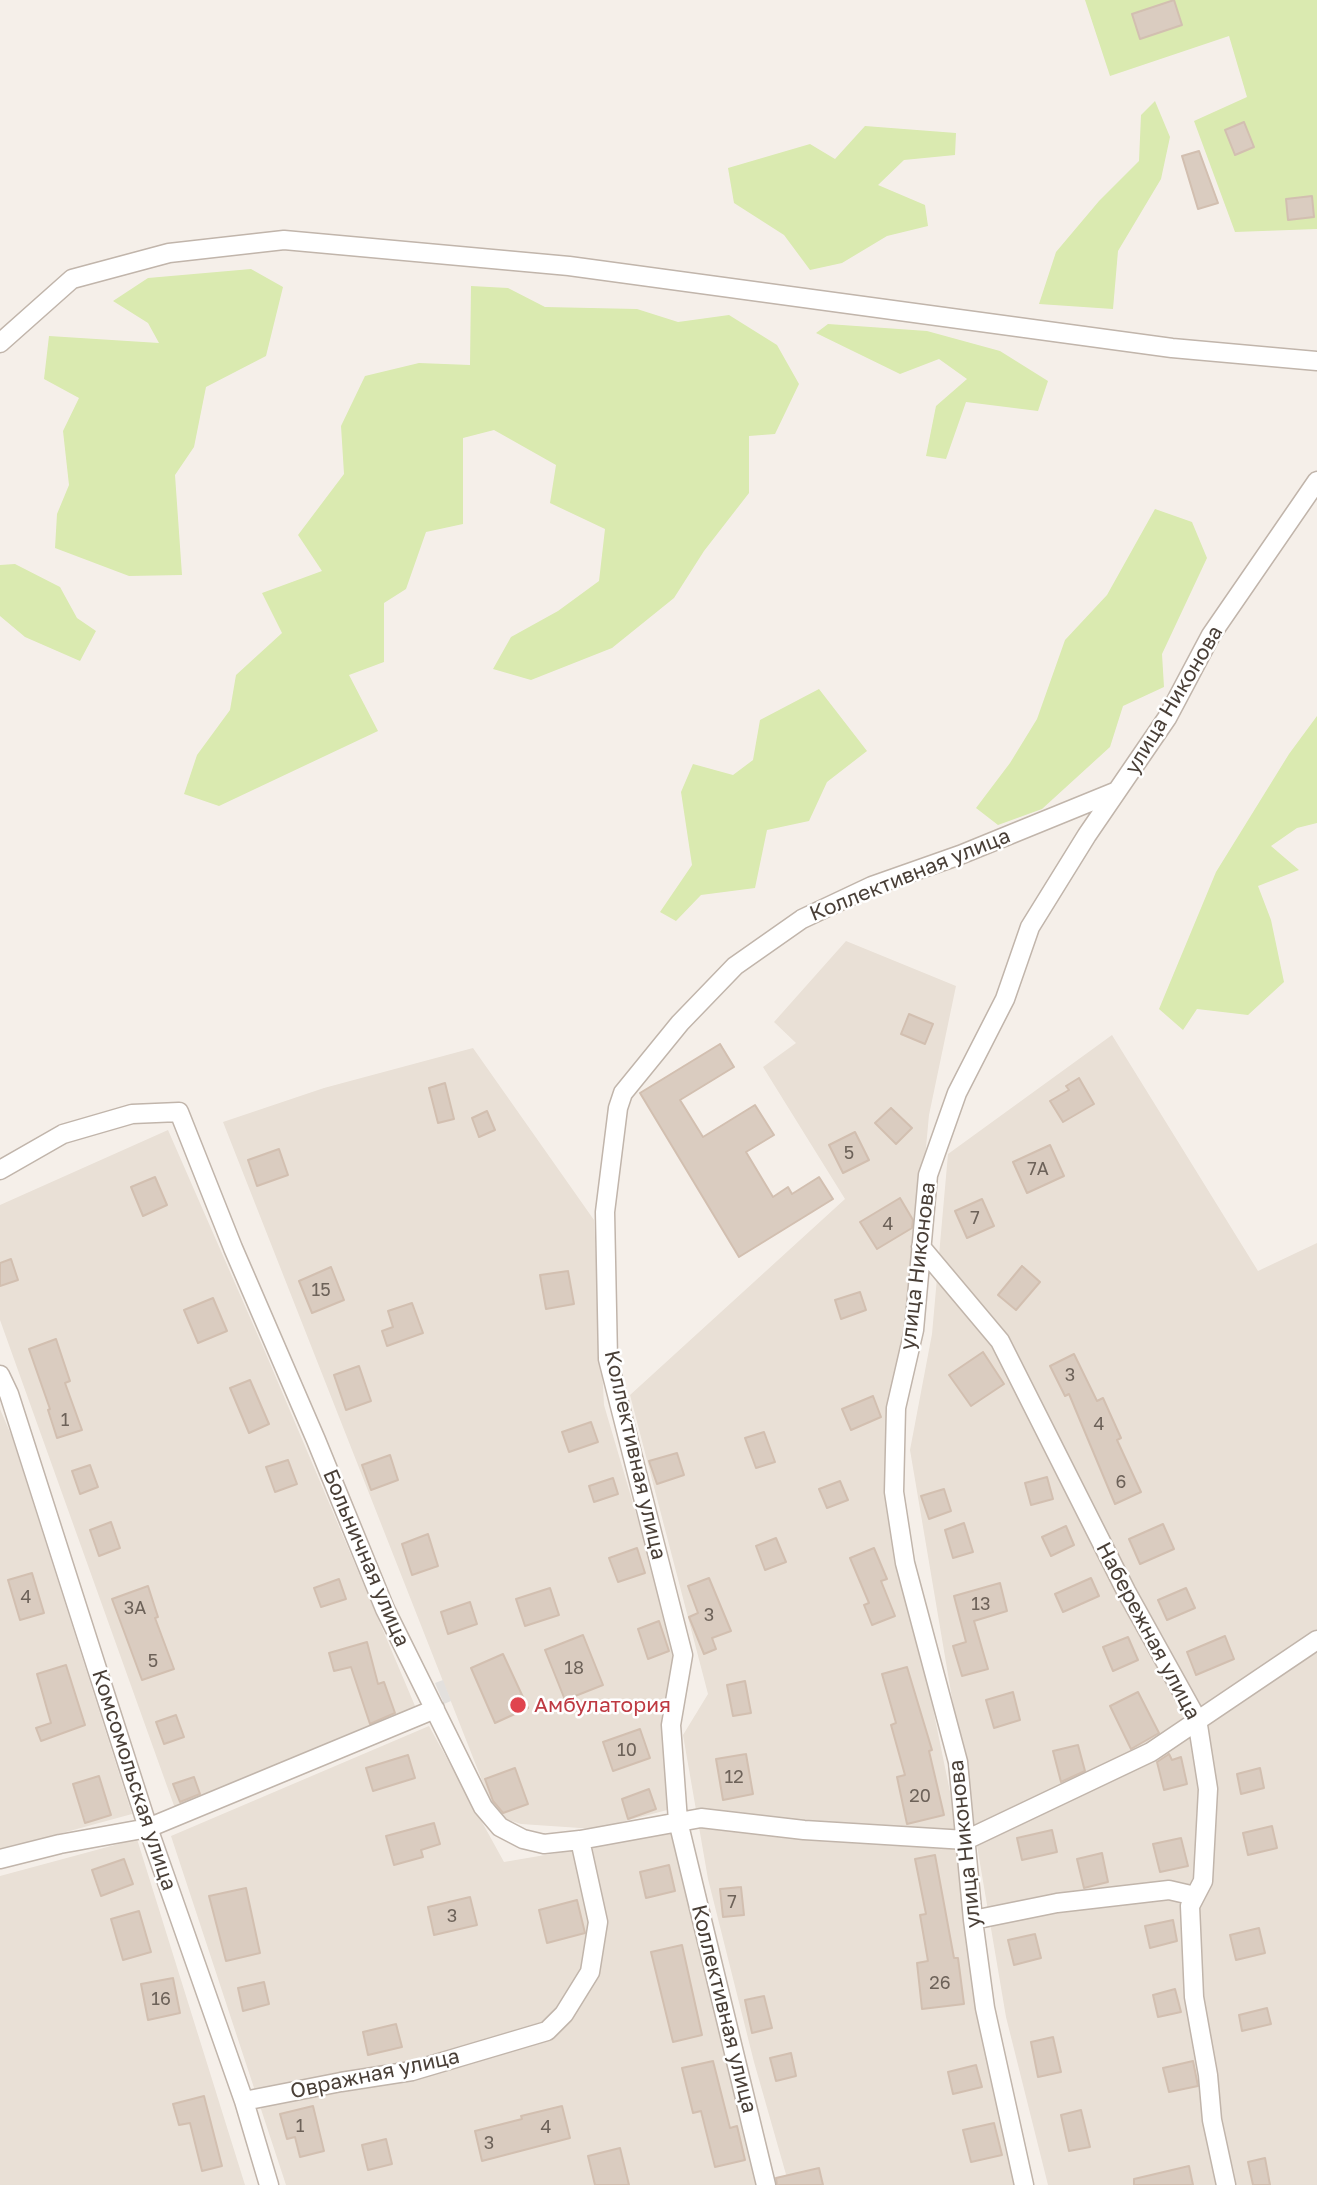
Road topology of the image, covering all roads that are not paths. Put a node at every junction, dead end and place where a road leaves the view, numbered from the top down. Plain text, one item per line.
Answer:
1 (0, 343) edge
2 (1317, 361) edge
3 (1317, 481) edge
4 (1117, 791) junction
5 (0, 1170) edge
6 (921, 1247) junction
7 (0, 1375) edge
8 (1317, 1640) edge
9 (435, 1709) junction
10 (1198, 1719) junction
11 (678, 1821) junction
12 (148, 1828) junction
13 (580, 1840) junction
14 (966, 1840) junction
15 (0, 1859) edge
16 (1195, 1896) junction
17 (973, 1920) junction
18 (244, 2101) junction
19 (269, 2185) edge
20 (766, 2185) edge
21 (1024, 2185) edge
22 (1226, 2185) edge

1 - 2 street
3 - 4 street, улица Никонова
4 - 6 street, улица Никонова
4 - 11 street, Коллективная улица
5 - 9 street, Больничная улица
6 - 10 street, Набережная улица
6 - 14 street, улица Никонова
7 - 12 street, Комсомольская улица
8 - 10 street
9 - 12 street
9 - 13 street, Больничная улица
10 - 14 street
10 - 16 street, Набережная улица
11 - 13 street, Больничная улица
11 - 14 street, Больничная улица
11 - 20 street, Коллективная улица
12 - 15 street
12 - 18 street, Комсомольская улица
13 - 18 street, Овражная улица
14 - 17 street, улица Никонова
16 - 17 street
16 - 22 street, Набережная улица
17 - 21 street, улица Никонова
18 - 19 street, Комсомольская улица

